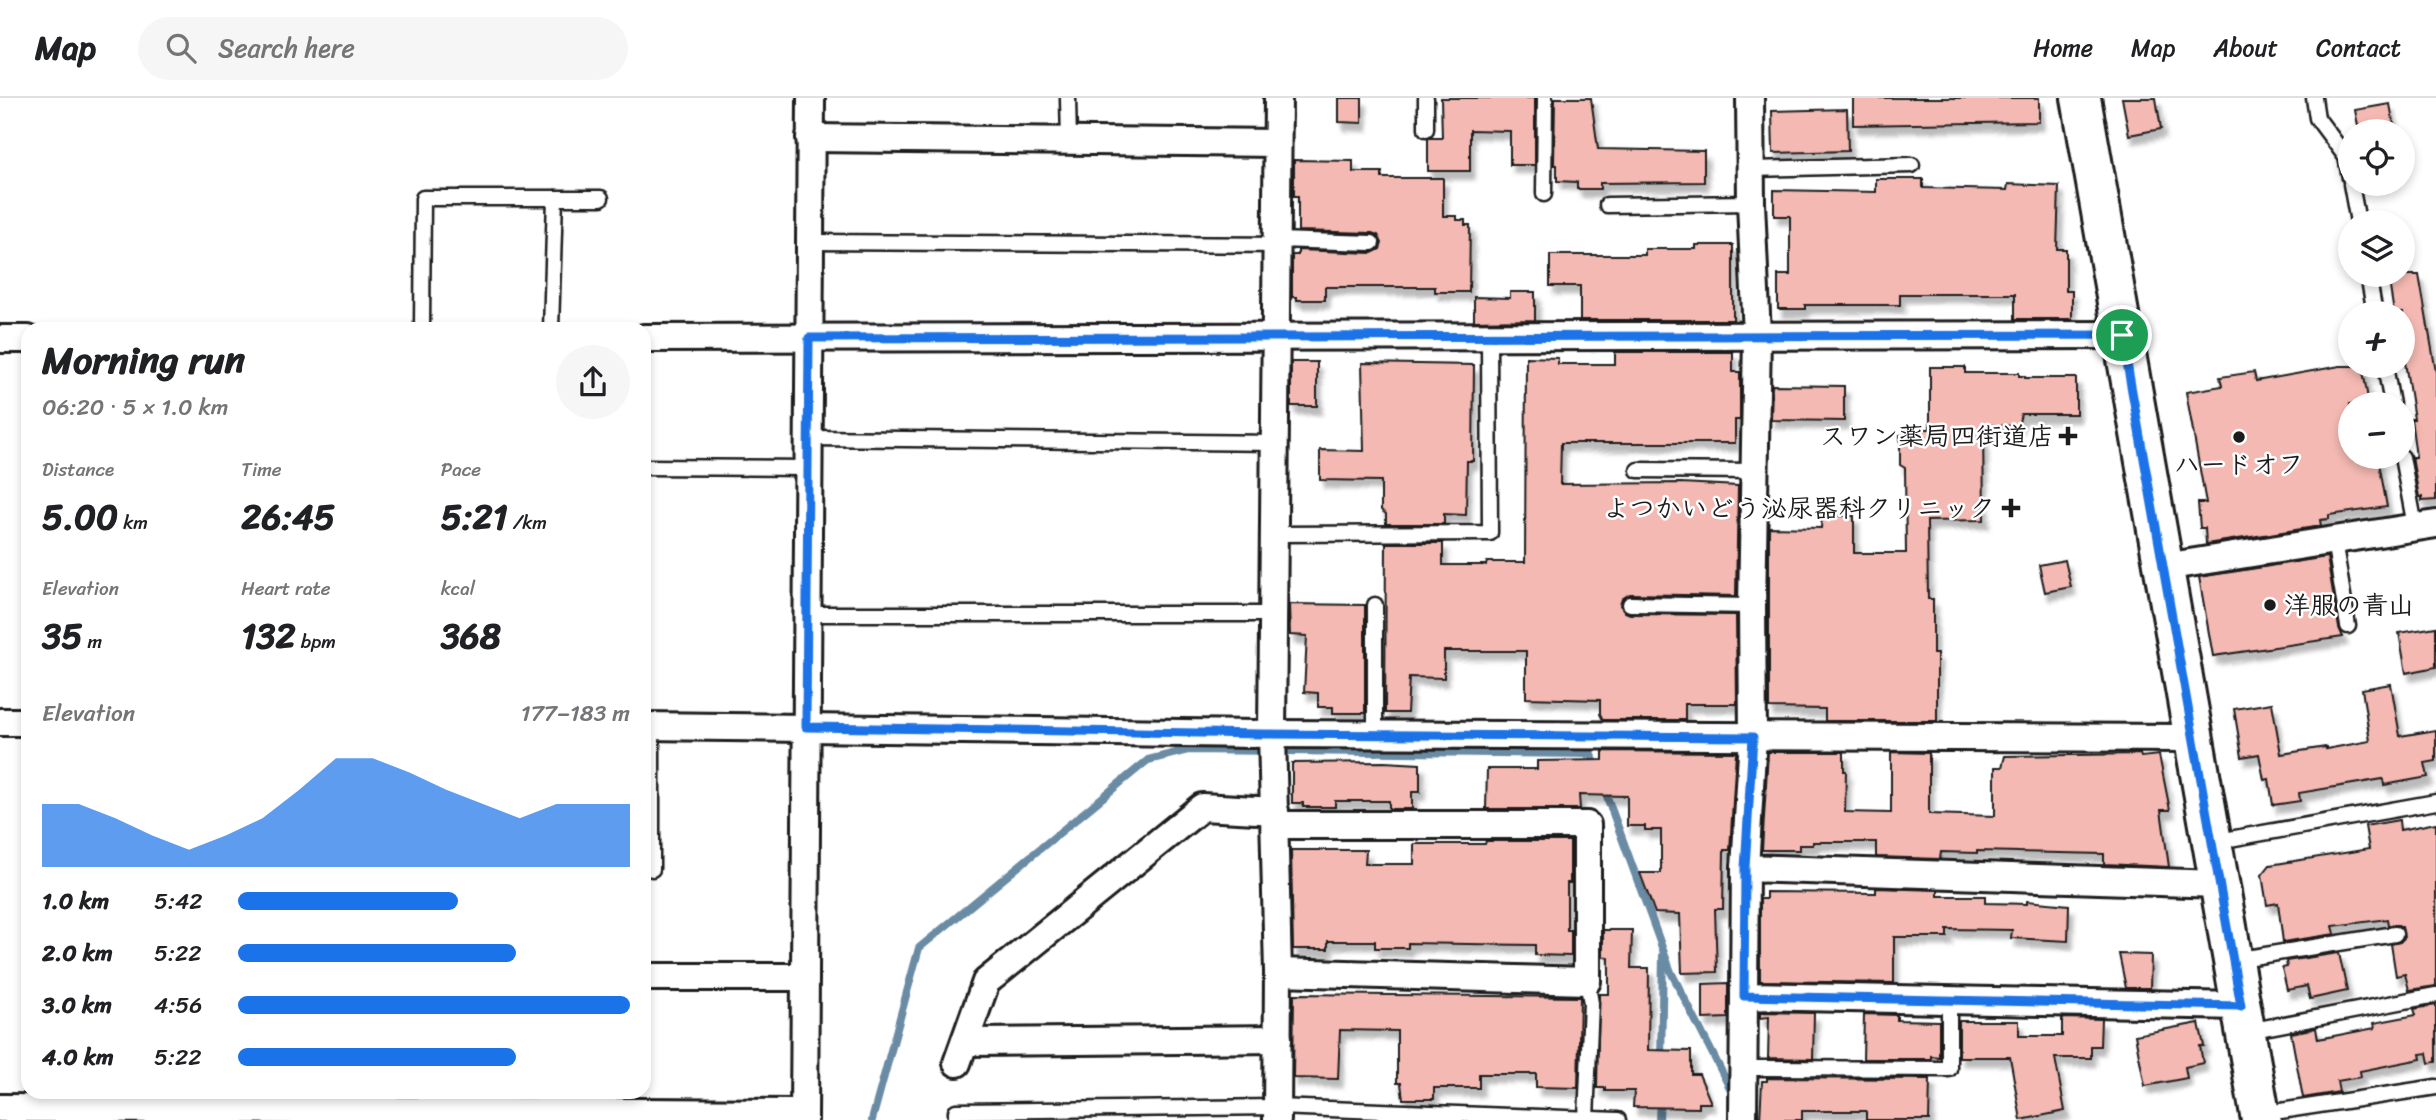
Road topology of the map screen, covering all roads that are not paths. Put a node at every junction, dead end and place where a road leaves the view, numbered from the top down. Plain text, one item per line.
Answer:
1 (811, 98) edge
2 (1068, 98) edge
3 (1278, 98) edge
4 (1426, 98) edge
5 (1545, 98) edge
6 (1750, 98) edge
7 (2081, 98) edge
8 (2314, 98) edge
9 (1426, 129) dead end
10 (810, 138) junction
11 (1069, 142) junction
12 (1277, 144) junction
13 (2338, 146) edge
14 (1912, 165) dead end
15 (1751, 169) junction
16 (1544, 194) dead end
17 (555, 198) junction
18 (600, 198) dead end
19 (1751, 203) junction
20 (1606, 205) dead end
21 (810, 242) junction
22 (1276, 243) junction
23 (1372, 243) dead end
24 (422, 322) edge
25 (551, 322) edge
26 (2122, 335) junction
27 (1489, 336) junction
28 (1757, 336) junction
29 (1275, 337) junction
30 (651, 338) edge
31 (809, 338) junction
32 (21, 339) edge
33 (0, 340) edge
34 (808, 438) junction
35 (1274, 443) junction
36 (651, 467) edge
37 (808, 468) junction
38 (2406, 469) edge
39 (1638, 470) dead end
40 (1754, 471) junction
41 (2426, 525) edge
42 (1275, 534) junction
43 (2334, 540) junction
44 (2164, 567) junction
45 (1630, 604) dead end
46 (1375, 605) dead end
47 (1752, 606) junction
48 (807, 614) junction
49 (1274, 614) junction
50 (2348, 626) dead end
51 (0, 722) edge
52 (21, 722) edge
53 (651, 726) edge
54 (806, 727) junction
55 (1375, 735) junction
56 (1753, 737) junction
57 (2193, 738) junction
58 (1273, 744) junction
59 (2436, 802) edge
60 (1276, 818) junction
61 (651, 833) edge
62 (2212, 842) junction
63 (1745, 868) junction
64 (652, 869) dead end
65 (2219, 884) junction
66 (2395, 934) dead end
67 (2233, 960) junction
68 (1278, 972) junction
69 (651, 976) edge
70 (805, 977) junction
71 (1587, 981) junction
72 (2436, 995) edge
73 (1744, 996) junction
74 (1949, 1000) junction
75 (2244, 1019) junction
76 (1278, 1039) junction
77 (1744, 1068) junction
78 (2436, 1087) edge
79 (165, 1101) edge
80 (271, 1101) edge
81 (0, 1108) edge
82 (605, 1108) edge
83 (1277, 1114) edge
84 (804, 1116) edge
85 (2260, 1117) edge
86 (1586, 1119) edge
87 (956, 1120) edge
88 (1618, 1120) edge
89 (1743, 1120) edge

1 - 10 street
2 - 11 lane
3 - 12 street
4 - 9 lane
5 - 16 lane
6 - 15 street
7 - 26 main road
8 - 13 lane
10 - 11 street
10 - 21 street
11 - 12 street
12 - 22 street
14 - 15 lane
15 - 19 street
17 - 18 lane
17 - 24 lane
17 - 25 lane
19 - 20 lane
19 - 28 street
21 - 22 lane
21 - 31 street
22 - 23 lane
22 - 29 street
26 - 28 street
26 - 44 main road
27 - 28 street
27 - 29 street
27 - 42 lane
28 - 40 street
29 - 31 street
29 - 35 street
30 - 31 street
31 - 34 street
32 - 33 street
34 - 35 lane
34 - 37 street
35 - 42 street
36 - 37 lane
37 - 48 street
38 - 41 lane
39 - 40 lane
40 - 47 street
41 - 43 street
42 - 49 street
43 - 44 street
43 - 50 lane
44 - 57 main road
45 - 47 lane
46 - 55 lane
47 - 56 street
48 - 49 lane
48 - 54 street
49 - 58 street
51 - 52 street
53 - 54 street
54 - 58 street
54 - 70 street
55 - 56 street
55 - 58 street
56 - 57 street
56 - 63 street
57 - 62 main road
58 - 60 street
59 - 62 lane
60 - 68 street
60 - 71 street
60 - 76 street
61 - 64 lane
62 - 65 main road
63 - 65 street
63 - 73 street
65 - 67 main road
66 - 67 lane
67 - 75 main road
68 - 71 street
68 - 76 street
69 - 70 street
70 - 84 street
71 - 86 lane
72 - 75 lane
73 - 74 street
73 - 77 street
74 - 75 street
74 - 77 lane
75 - 85 main road
76 - 83 street
77 - 89 street
78 - 85 lane
79 - 80 street
79 - 81 street
80 - 82 street
82 - 84 street
83 - 86 lane
83 - 87 lane
86 - 88 lane

